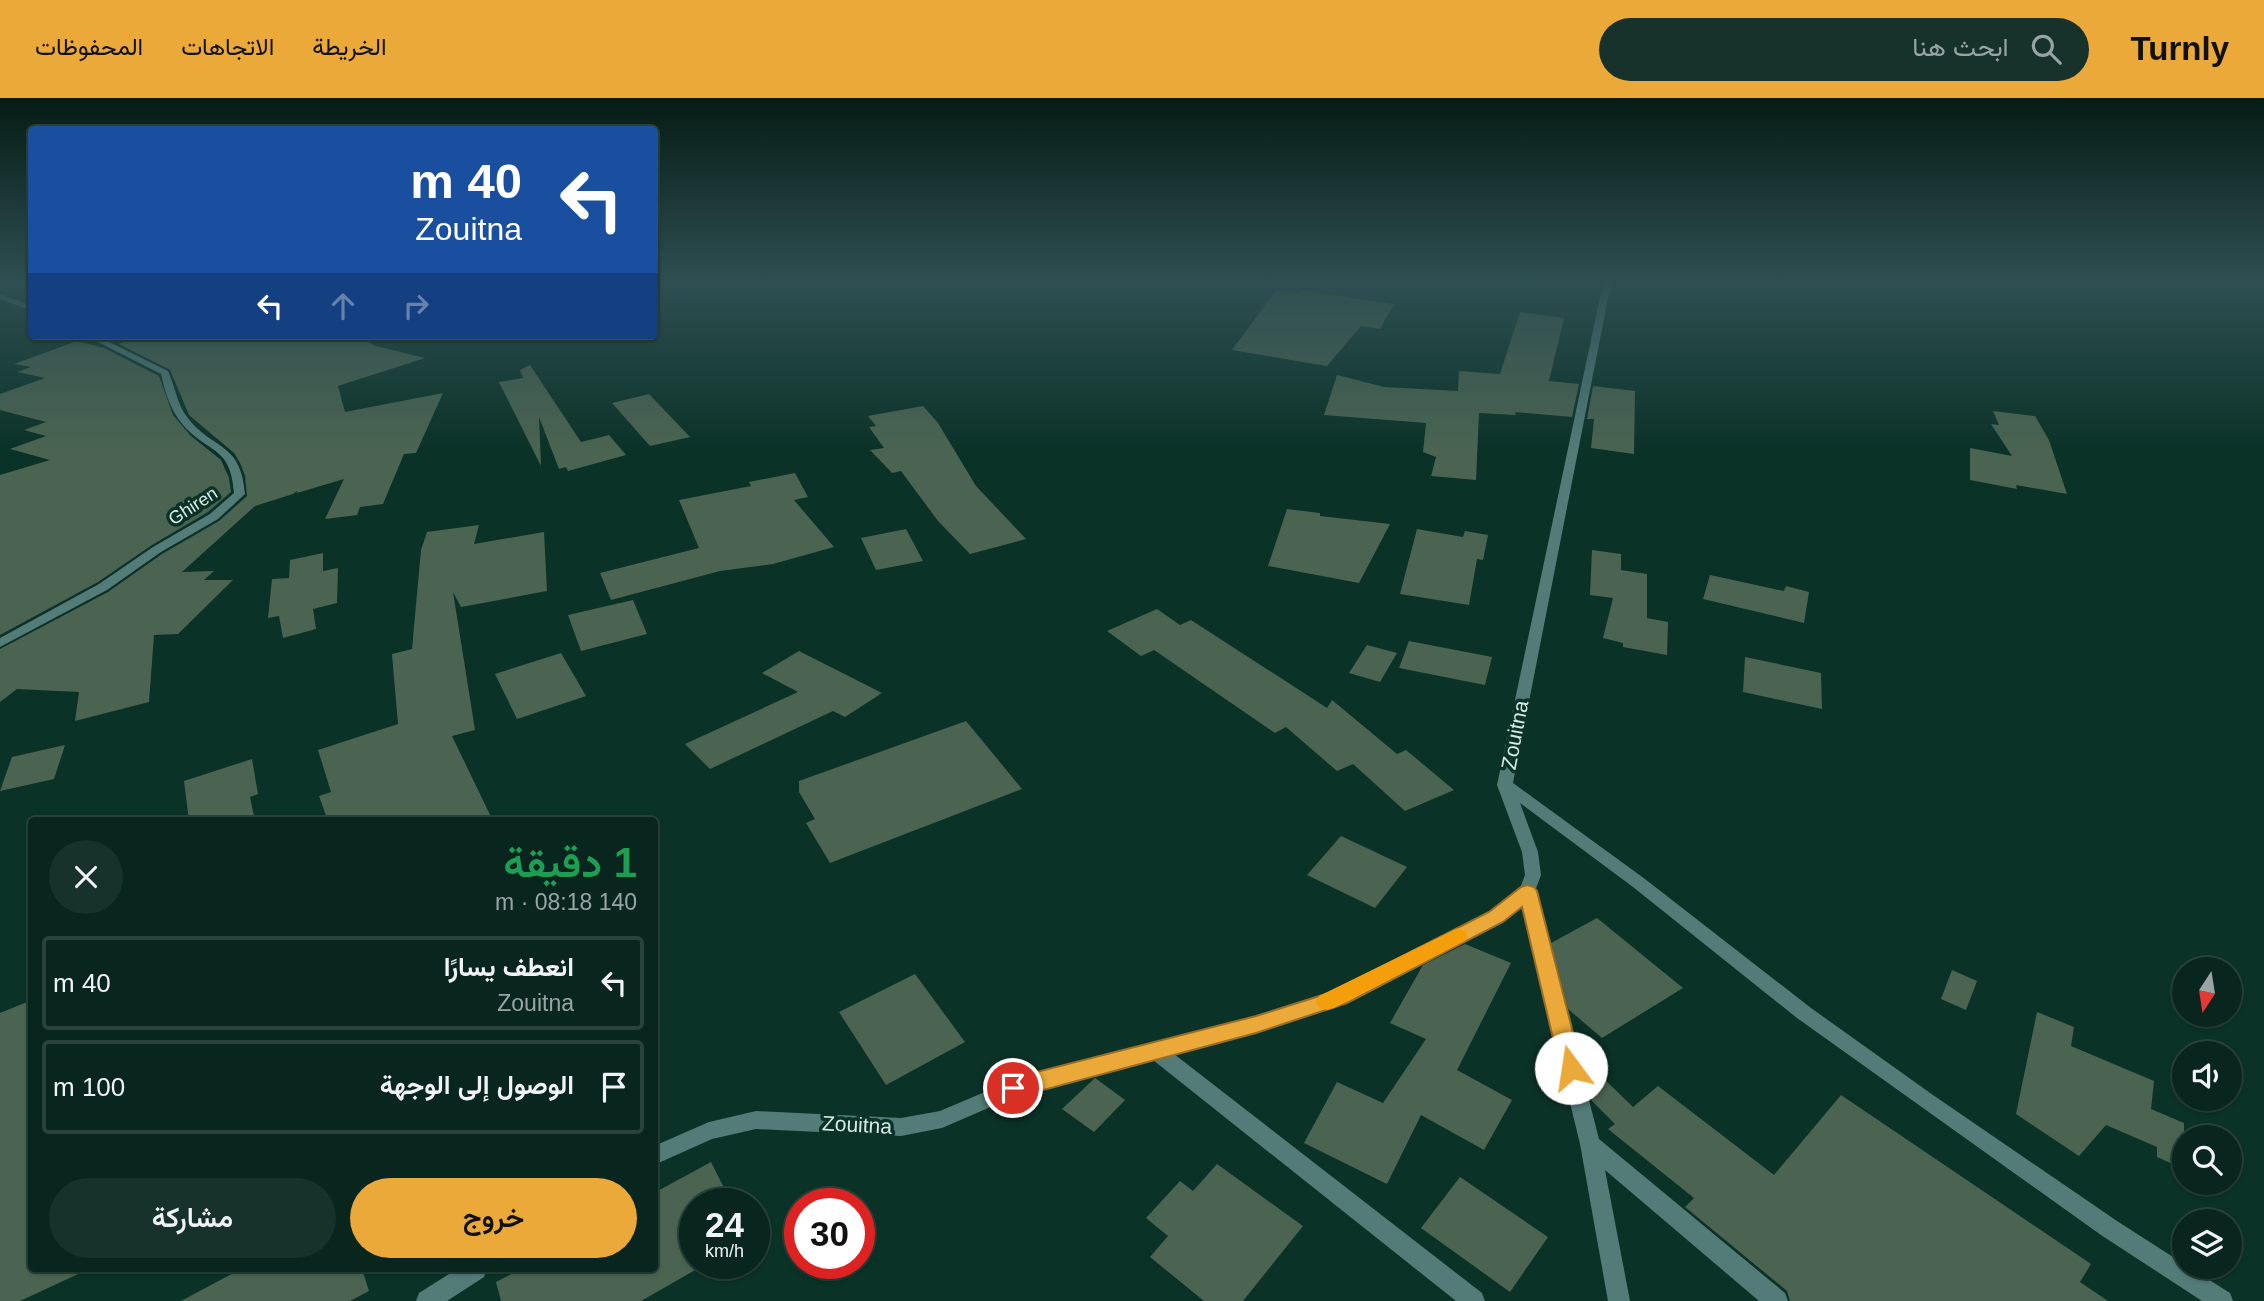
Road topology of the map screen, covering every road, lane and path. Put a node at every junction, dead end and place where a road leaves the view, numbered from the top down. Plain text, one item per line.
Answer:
1 (1595, 339) edge
2 (98, 340) edge
3 (0, 643) edge
4 (1505, 785) junction
5 (1527, 891) junction
6 (1156, 1051) junction
7 (1590, 1144) junction
8 (658, 1154) edge
9 (471, 1272) edge
10 (427, 1301) edge
11 (1474, 1301) edge
12 (1619, 1301) edge
13 (1777, 1301) edge
14 (2222, 1301) edge

1 - 4 street, Zouitna
2 - 3 street, Ghiren
4 - 5 street, Zouitna
4 - 14 street
5 - 6 street, Zouitna
5 - 7 street
6 - 8 street, Zouitna
6 - 11 street
7 - 12 street
7 - 13 street
9 - 10 street

